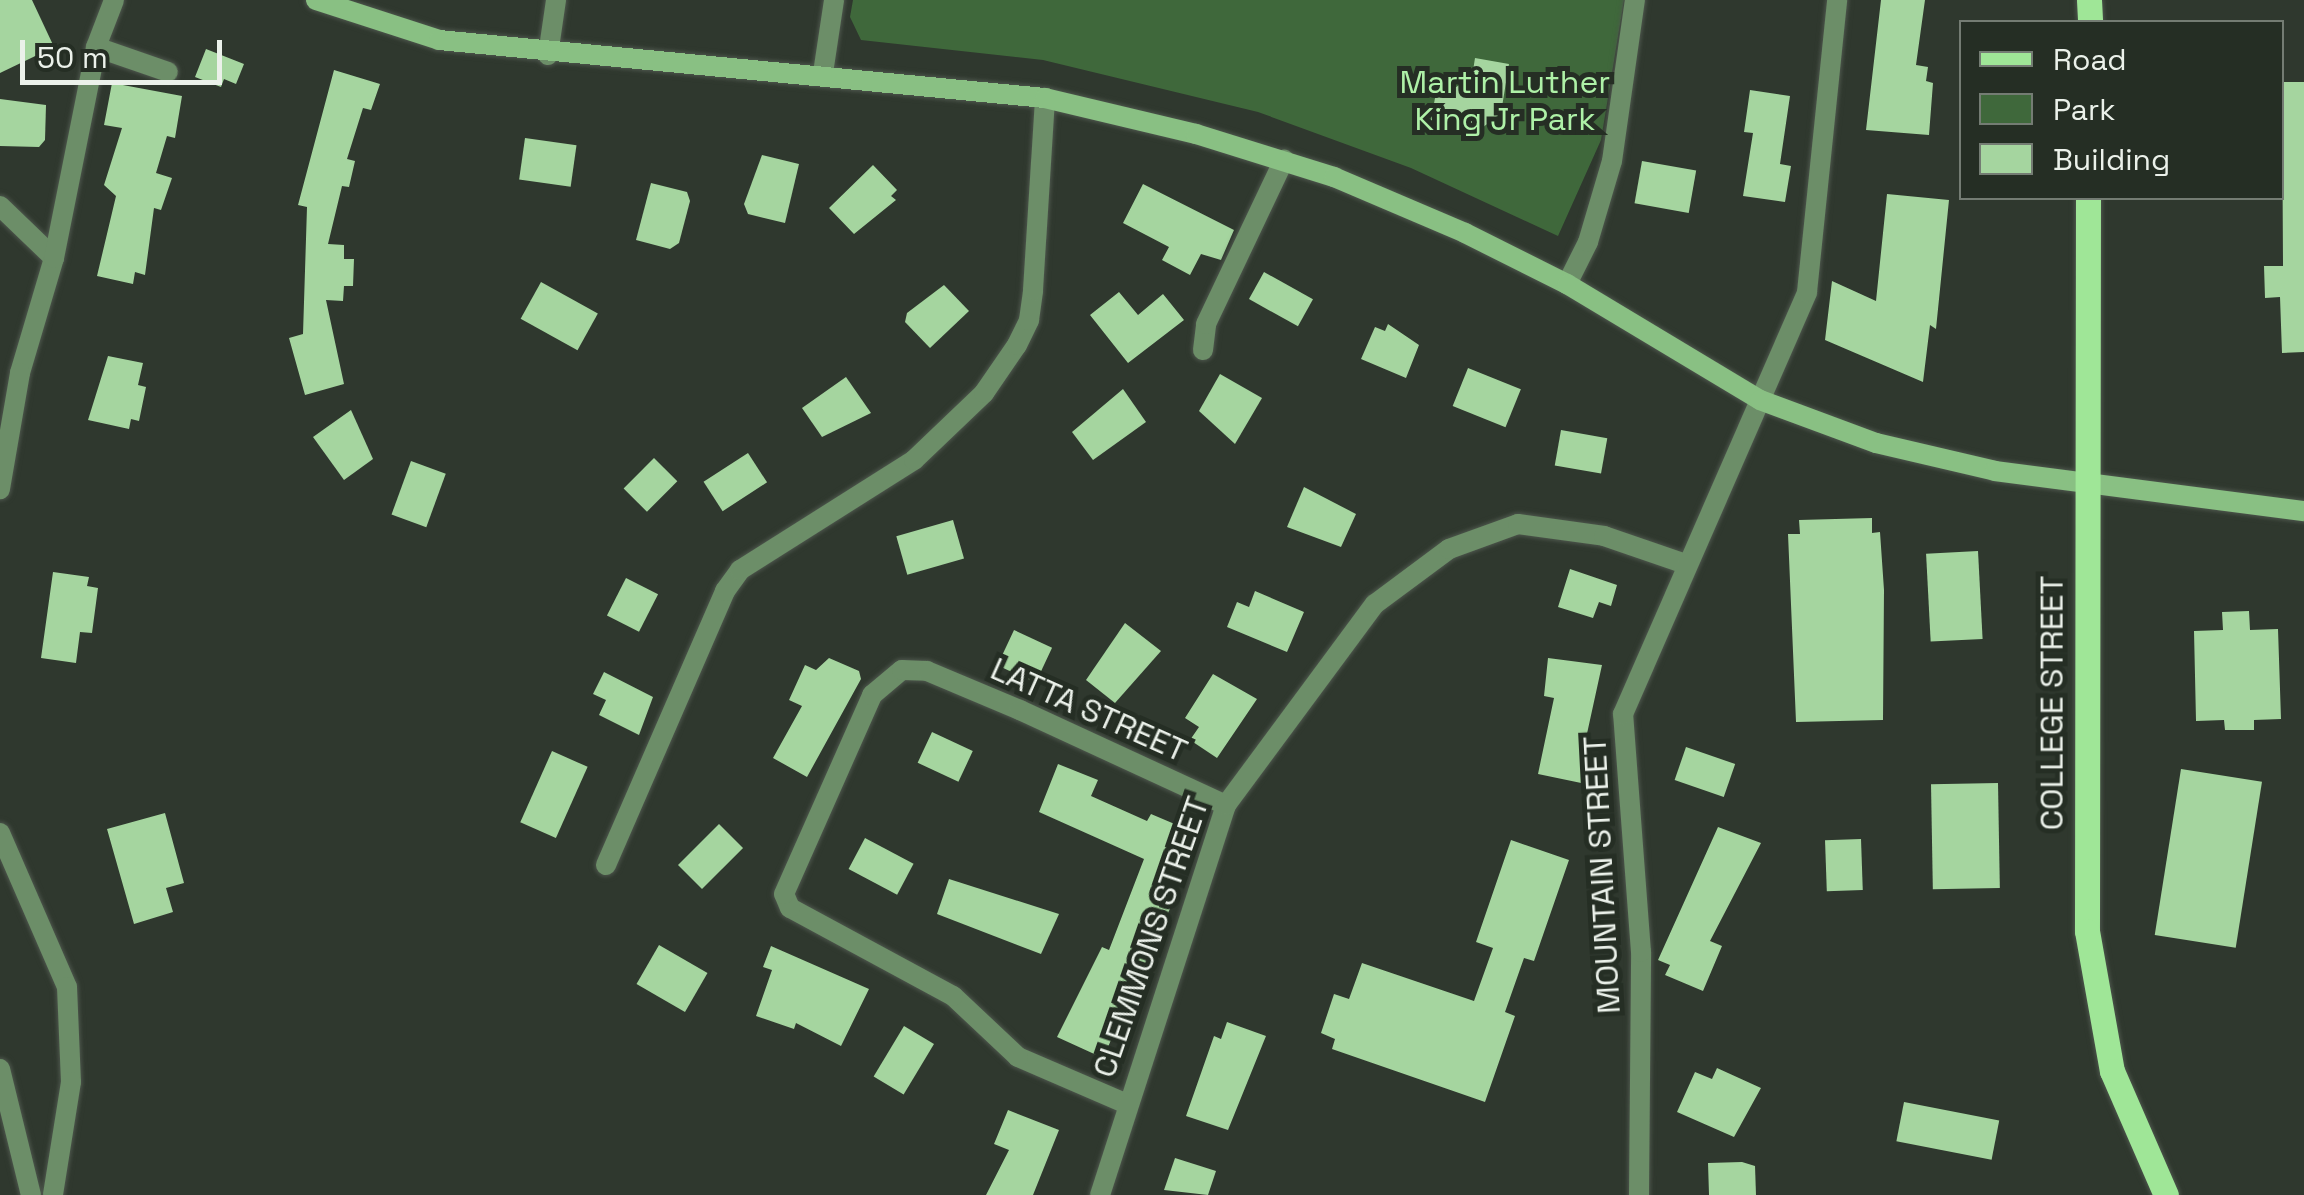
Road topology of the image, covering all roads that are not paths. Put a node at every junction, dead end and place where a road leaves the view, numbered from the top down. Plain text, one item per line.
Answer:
1 (114, 0) edge
2 (316, 0) edge
3 (556, 0) edge
4 (834, 0) edge
5 (1636, 0) edge
6 (1837, 0) edge
7 (96, 47) junction
8 (548, 55) junction
9 (168, 72) dead end
10 (823, 73) junction
11 (1044, 98) junction
12 (1284, 160) junction
13 (2088, 200) edge
14 (0, 206) edge
15 (54, 258) junction
16 (1566, 284) junction
17 (1204, 350) dead end
18 (1760, 400) junction
19 (2084, 482) junction
20 (0, 489) edge
21 (2304, 511) edge
22 (1686, 564) junction
23 (1226, 805) junction
24 (0, 833) edge
25 (606, 865) dead end
26 (0, 1069) edge
27 (1127, 1104) junction
28 (31, 1195) edge
29 (53, 1195) edge
30 (1100, 1195) edge
31 (1638, 1195) edge
32 (2166, 1195) edge

1 - 7 street
2 - 8 main road
3 - 8 street
4 - 10 street
5 - 16 street
6 - 18 street, MOUNTAIN STREET
7 - 9 street
7 - 15 street
8 - 10 main road
10 - 11 main road
11 - 12 main road
11 - 25 street
12 - 16 main road
12 - 17 street
13 - 19 main road, COLLEGE STREET
14 - 15 street
15 - 20 street
16 - 18 main road
18 - 19 main road
18 - 22 street, MOUNTAIN STREET
19 - 21 main road
19 - 32 main road, COLLEGE STREET
22 - 23 street, CLEMMONS STREET
22 - 31 street, MOUNTAIN STREET
23 - 27 street, CLEMMONS STREET
23 - 27 street, LATTA STREET
24 - 29 street
26 - 28 street
27 - 30 street, CLEMMONS STREET

